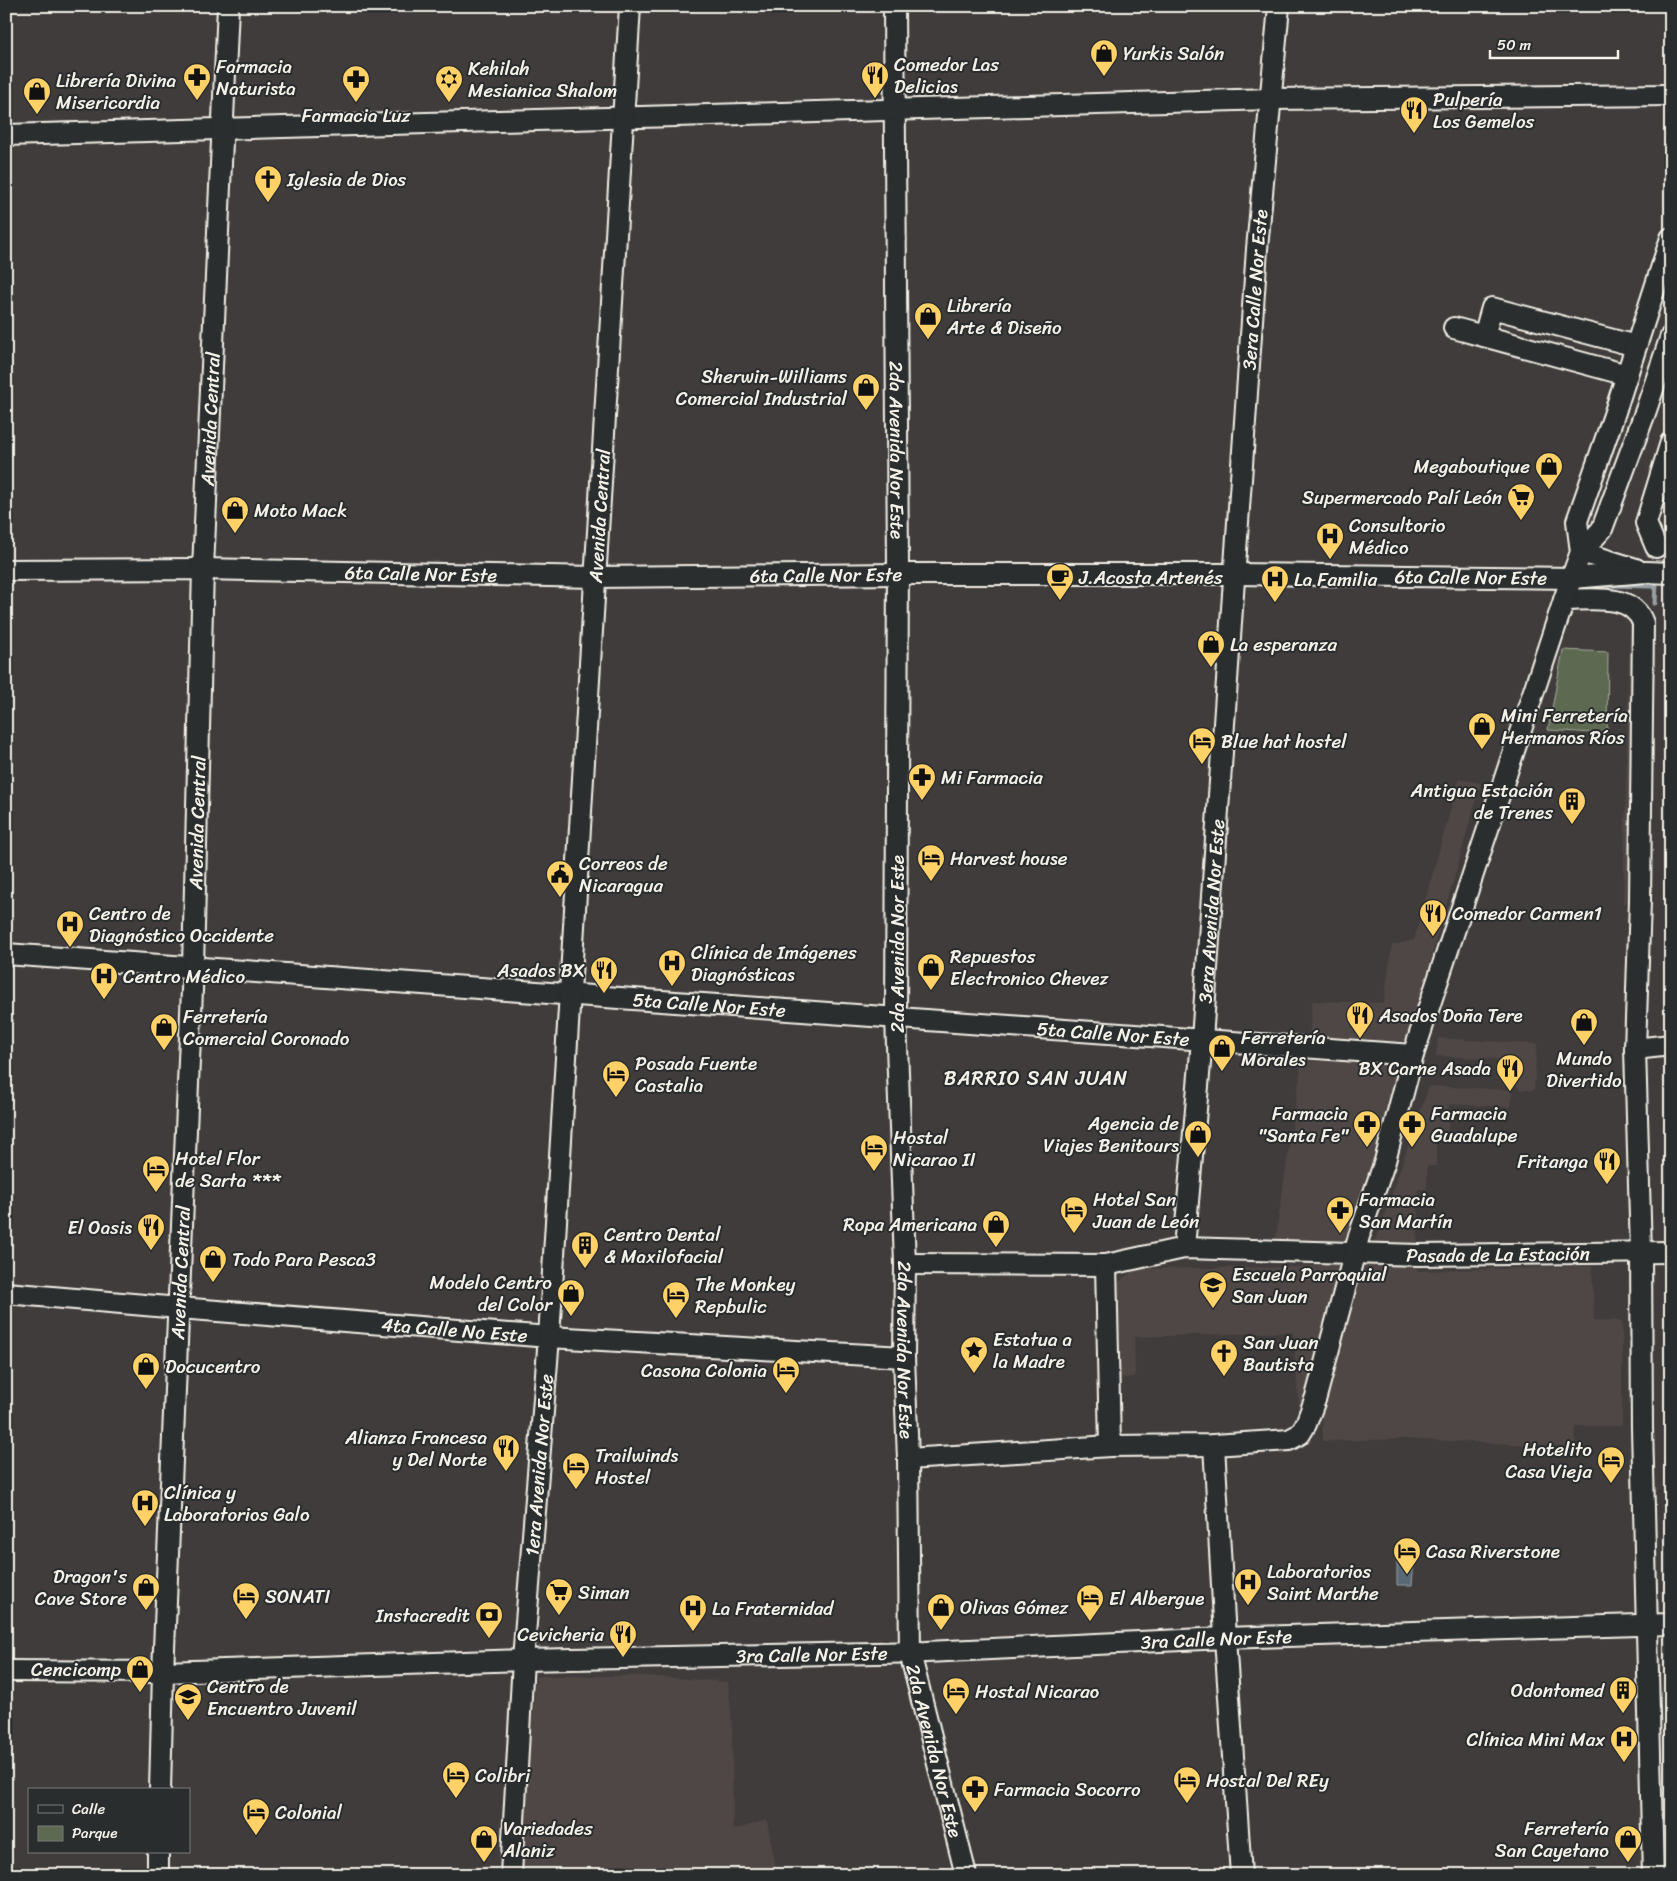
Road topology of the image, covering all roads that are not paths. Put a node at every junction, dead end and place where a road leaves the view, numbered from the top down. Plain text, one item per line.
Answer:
1 (228, 6) edge
2 (630, 6) edge
3 (894, 6) edge
4 (1278, 6) edge
5 (1671, 95) edge
6 (1271, 99) junction
7 (894, 110) junction
8 (623, 118) junction
9 (222, 129) junction
10 (6, 135) edge
11 (1671, 238) edge
12 (1667, 265) edge
13 (1454, 328) dead end
14 (1484, 336) junction
15 (1671, 336) edge
16 (1636, 346) junction
17 (1627, 375) junction
18 (1619, 399) junction
19 (1646, 410) junction
20 (1671, 442) edge
21 (1656, 547) dead end
22 (1581, 552) junction
23 (203, 569) junction
24 (6, 570) edge
25 (1646, 572) junction
26 (1671, 573) edge
27 (898, 574) junction
28 (1233, 574) junction
29 (595, 577) junction
30 (1572, 578) junction
31 (1564, 600) junction
32 (6, 954) edge
33 (193, 966) junction
34 (569, 995) junction
35 (896, 1018) junction
36 (1202, 1040) junction
37 (1671, 1045) edge
38 (1635, 1049) junction
39 (1413, 1055) junction
40 (1184, 1248) junction
41 (1355, 1252) junction
42 (1641, 1252) junction
43 (1671, 1252) edge
44 (905, 1264) junction
45 (1106, 1265) junction
46 (6, 1293) edge
47 (179, 1308) junction
48 (549, 1337) junction
49 (904, 1356) junction
50 (1214, 1445) junction
51 (1110, 1446) junction
52 (908, 1459) junction
53 (1671, 1624) edge
54 (1646, 1625) junction
55 (1225, 1638) junction
56 (910, 1653) junction
57 (523, 1660) junction
58 (6, 1671) edge
59 (163, 1672) junction
60 (160, 1788) edge
61 (158, 1854) edge
62 (158, 1875) edge
63 (511, 1875) edge
64 (966, 1875) edge
65 (1240, 1875) edge
66 (1654, 1875) edge

1 - 9 street, Avenida Central
2 - 8 street, Avenida Central
3 - 7 street, 2da Avenida Nor Este
4 - 6 street, 3era Calle Nor Este
5 - 6 street
6 - 7 street
6 - 28 street, 3era Calle Nor Este
7 - 8 street
7 - 27 street, 2da Avenida Nor Este
8 - 9 street
8 - 29 street, Avenida Central
9 - 10 street
9 - 23 street, Avenida Central
11 - 12 street
12 - 16 street
13 - 14 street
14 - 16 street
14 - 17 street
15 - 19 street
16 - 17 street
17 - 18 street
18 - 19 street
18 - 22 street
19 - 22 street
20 - 21 street
22 - 25 street, 6ta Calle Nor Este
22 - 30 street
23 - 24 street, 6ta Calle Nor Este
23 - 29 street, 6ta Calle Nor Este
23 - 33 street, Avenida Central
25 - 26 street, 6ta Calle Nor Este
25 - 30 street, 6ta Calle Nor Este
27 - 28 street, 6ta Calle Nor Este
27 - 29 street, 6ta Calle Nor Este
27 - 35 street, 2da Avenida Nor Este
28 - 30 street, 6ta Calle Nor Este
28 - 36 street, 3era Avenida Nor Este
29 - 34 street, Avenida Central
30 - 31 street
31 - 38 street
31 - 39 street
32 - 33 street, 5ta Calle Nor Este
33 - 34 street, 5ta Calle Nor Este
33 - 47 street, Avenida Central
34 - 35 street, 5ta Calle Nor Este
34 - 48 street, 1era Avenida Nor Este
35 - 36 street, 5ta Calle Nor Este
35 - 44 street, 2da Avenida Nor Este
36 - 39 street, 5ta Calle Nor Este
36 - 40 street, 3era Avenida Nor Este
37 - 38 street
38 - 42 street
39 - 41 street
40 - 41 street, Pasada de La Estación
40 - 45 street, Pasada de La Estación
41 - 42 street, Pasada de La Estación
41 - 50 street
42 - 43 street, Pasada de La Estación
42 - 54 street
44 - 45 street, Pasada de La Estación
44 - 49 street, 2da Avenida Nor Este
45 - 51 street
46 - 47 street, 4ta Calle No Este
47 - 48 street, 4ta Calle No Este
47 - 59 street, Avenida Central
48 - 49 street, 4ta Calle No Este
48 - 57 street, 1era Avenida Nor Este
49 - 52 street, 2da Avenida Nor Este
50 - 51 street
50 - 55 street
51 - 52 street
52 - 56 street, 2da Avenida Nor Este
53 - 54 street
54 - 55 street, 3ra Calle Nor Este
54 - 66 street
55 - 56 street, 3ra Calle Nor Este
55 - 65 street
56 - 57 street, 3ra Calle Nor Este
56 - 64 street, 2da Avenida Nor Este
57 - 59 street, 3ra Calle Nor Este
57 - 63 street, 1era Avenida Nor Este
58 - 59 street, 3ra Calle Nor Este
59 - 60 street, Avenida Central
61 - 62 street

